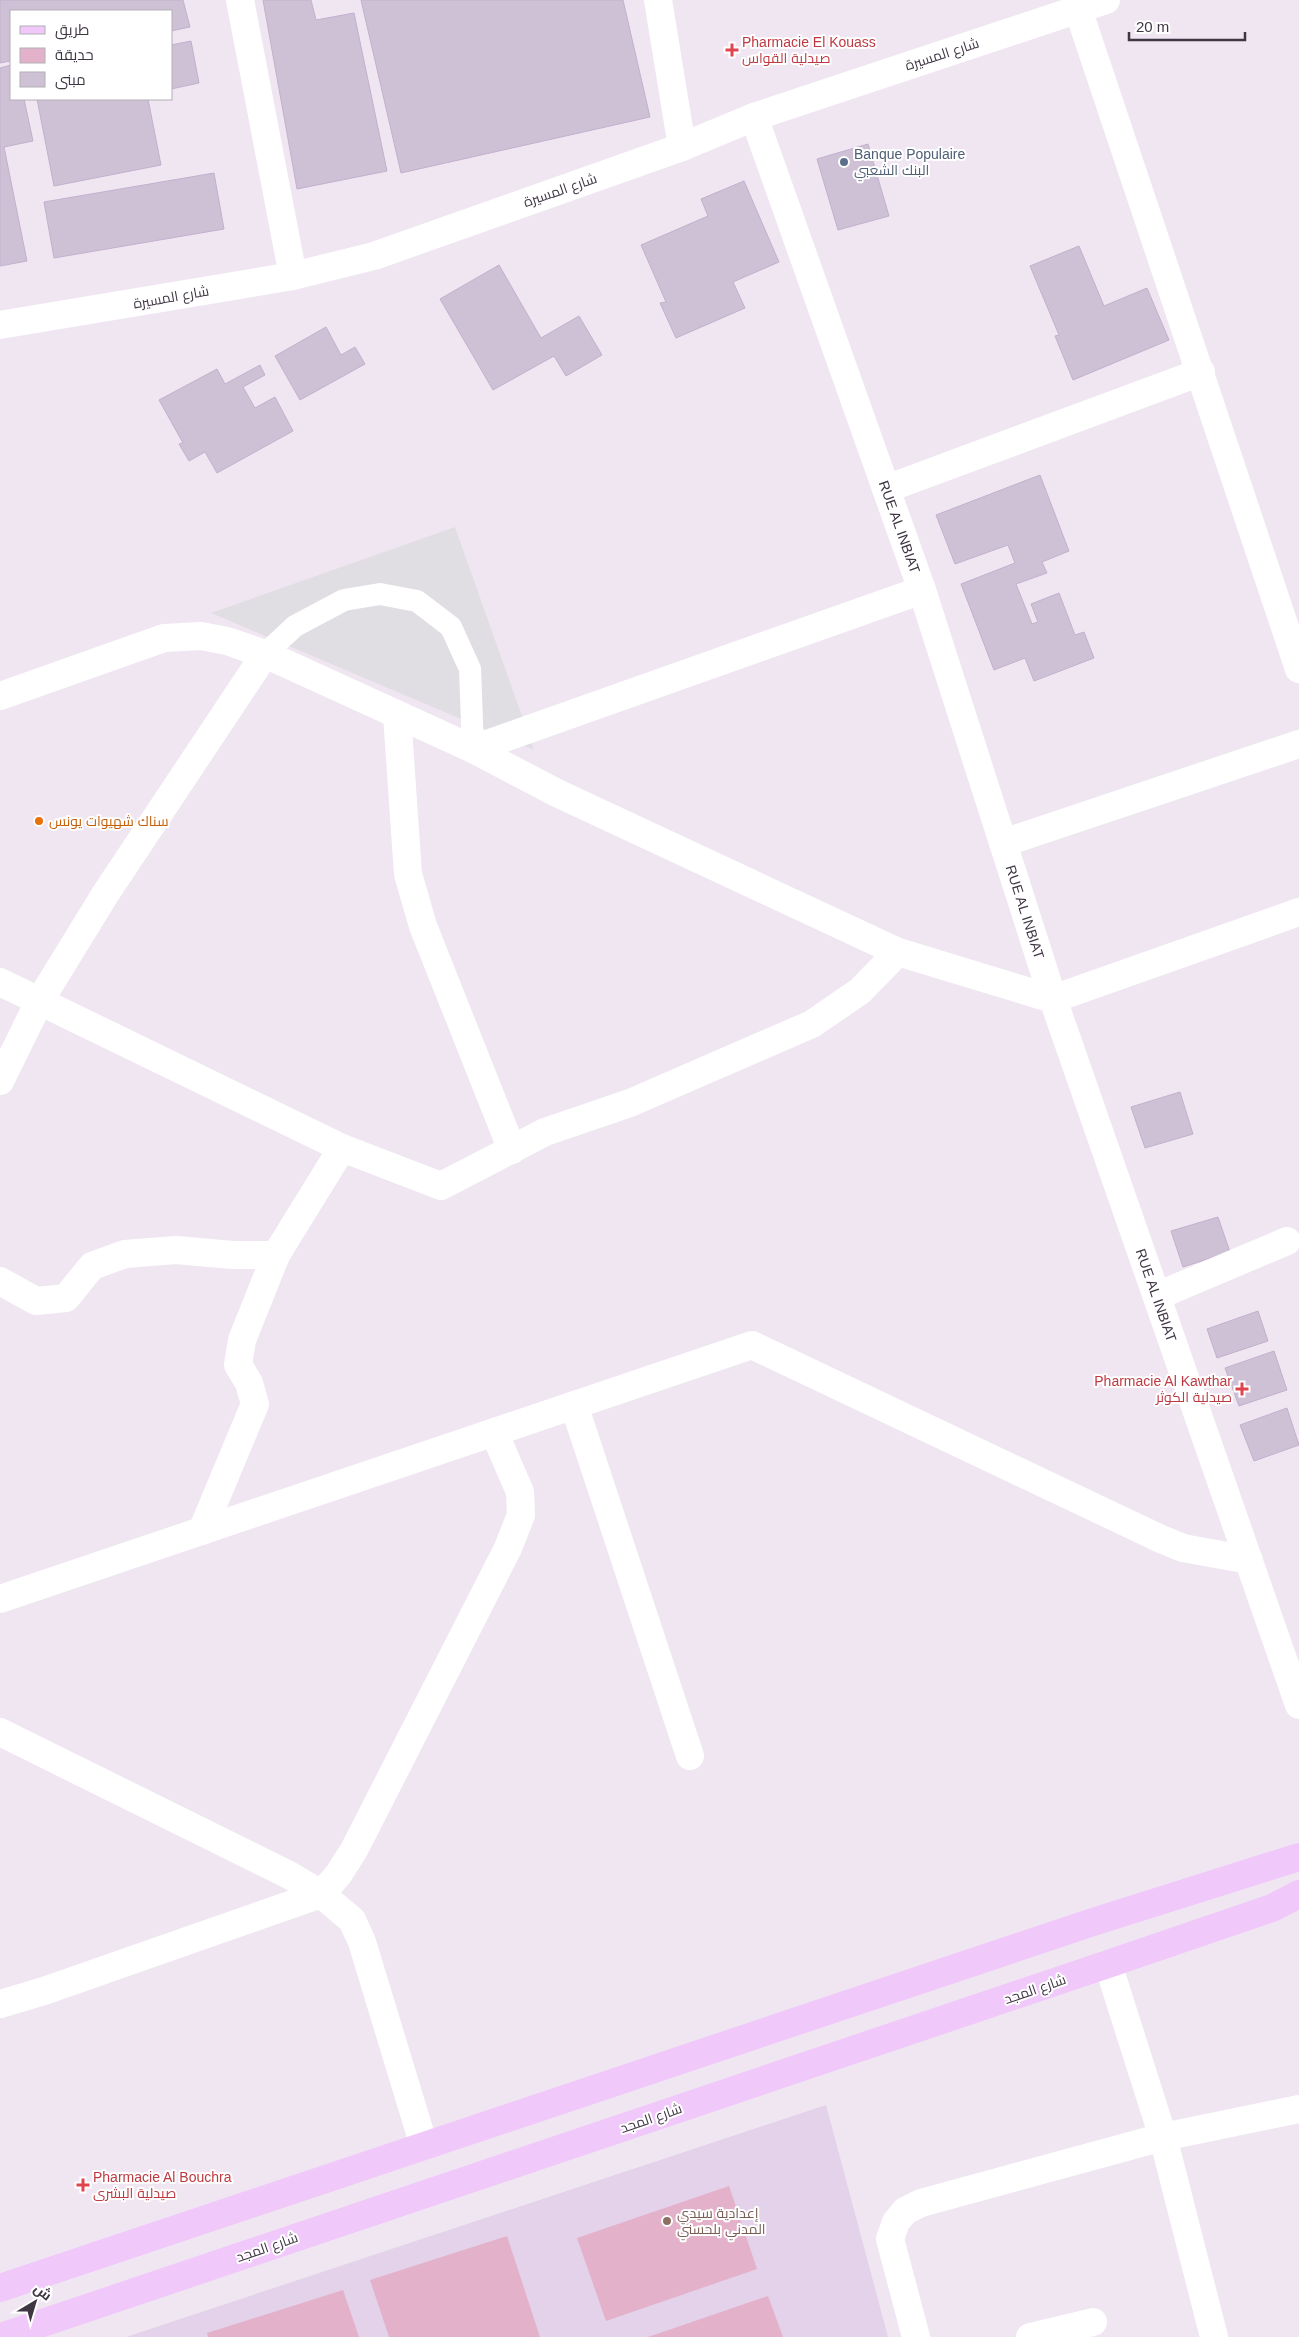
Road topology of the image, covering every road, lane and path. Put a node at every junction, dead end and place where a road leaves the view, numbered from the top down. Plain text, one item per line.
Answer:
1 (240, 0) edge
2 (658, 0) edge
3 (1106, 0) edge
4 (1078, 9) junction
5 (754, 117) junction
6 (682, 147) junction
7 (294, 276) junction
8 (0, 326) edge
9 (1201, 372) junction
10 (886, 489) junction
11 (922, 590) junction
12 (264, 654) junction
13 (1299, 669) edge
14 (0, 696) edge
15 (397, 715) junction
16 (1299, 744) edge
17 (473, 749) junction
18 (1003, 843) junction
19 (1299, 912) edge
20 (898, 952) junction
21 (0, 982) edge
22 (1053, 999) junction
23 (39, 1002) junction
24 (0, 1081) edge
25 (342, 1148) junction
26 (512, 1150) junction
27 (1288, 1241) dead end
28 (276, 1255) junction
29 (0, 1281) edge
30 (1157, 1296) junction
31 (574, 1405) junction
32 (494, 1432) junction
33 (202, 1531) junction
34 (1249, 1560) junction
35 (0, 1599) edge
36 (1291, 1662) edge
37 (1299, 1705) edge
38 (0, 1732) edge
39 (690, 1756) dead end
40 (1299, 1857) edge
41 (321, 1894) junction
42 (1299, 1894) edge
43 (1108, 1964) junction
44 (0, 2004) edge
45 (1299, 2108) edge
46 (1163, 2137) junction
47 (424, 2146) junction
48 (0, 2288) edge
49 (1093, 2322) dead end
50 (1, 2337) edge
51 (916, 2337) edge
52 (1030, 2337) edge
53 (1214, 2337) edge

1 - 7 street
2 - 6 street
3 - 4 street, شارع المسيرة
4 - 5 street, شارع المسيرة
4 - 9 street
5 - 6 street, شارع المسيرة
5 - 10 street, RUE AL INBIAT
6 - 7 street, شارع المسيرة
7 - 8 street, شارع المسيرة
9 - 10 street
9 - 13 street
10 - 11 street, RUE AL INBIAT
11 - 17 street
11 - 18 street, RUE AL INBIAT
12 - 14 street
12 - 15 street
12 - 17 lane
12 - 23 street
15 - 17 street
15 - 26 street
16 - 18 street
17 - 20 street
18 - 22 street, RUE AL INBIAT
19 - 22 street
20 - 22 street
20 - 26 street
21 - 23 street
22 - 30 street, RUE AL INBIAT
23 - 24 street
23 - 25 street
25 - 26 street
25 - 28 street
27 - 30 street
28 - 29 street
28 - 33 street
30 - 34 street, RUE AL INBIAT
31 - 32 street
31 - 34 street
31 - 39 street
32 - 33 street
32 - 41 street
33 - 35 street
34 - 36 street, RUE AL INBIAT
36 - 37 street, RUE AL INBIAT
38 - 41 street
40 - 47 main road
41 - 44 street
41 - 47 street
42 - 43 main road, شارع المجد
43 - 46 street
43 - 50 main road, شارع المجد
45 - 46 street
46 - 51 street
46 - 53 street
47 - 48 main road
49 - 52 street

